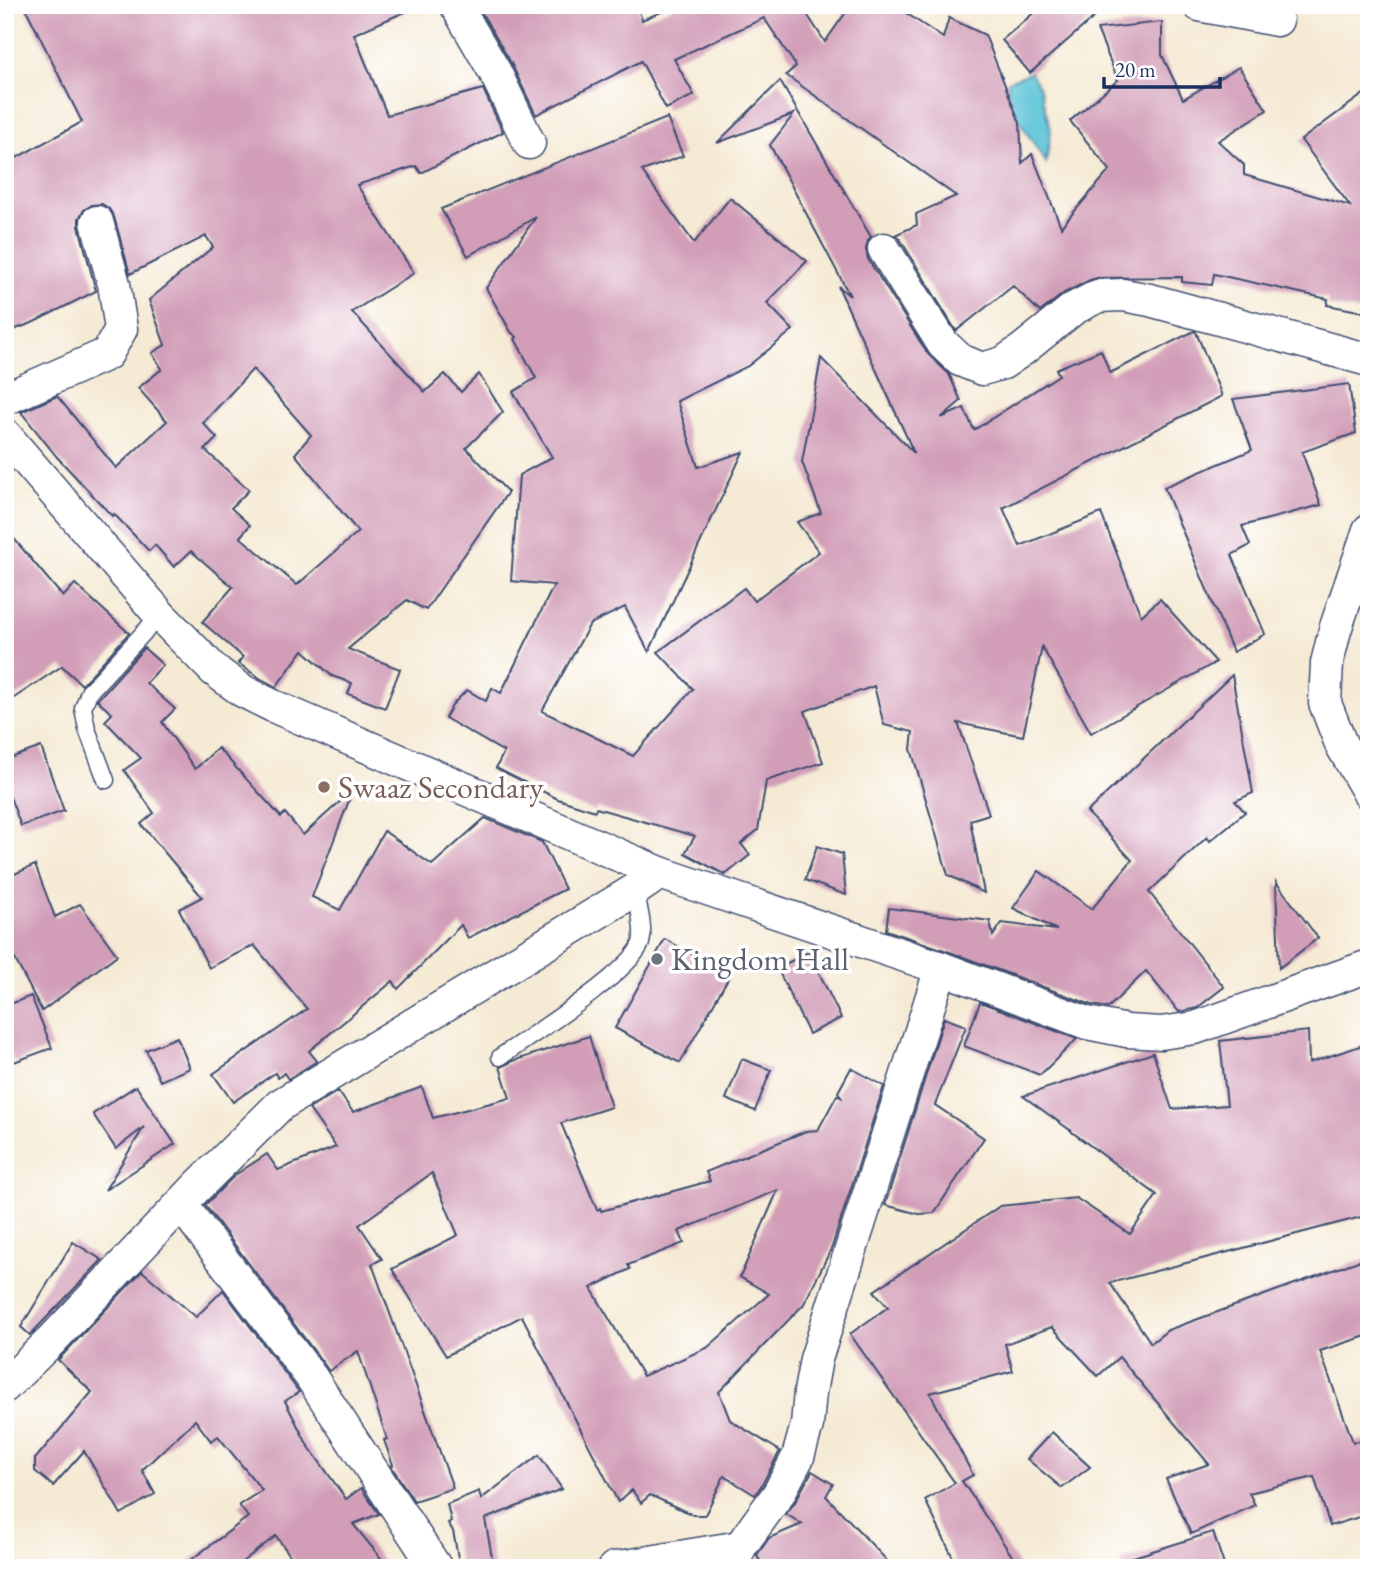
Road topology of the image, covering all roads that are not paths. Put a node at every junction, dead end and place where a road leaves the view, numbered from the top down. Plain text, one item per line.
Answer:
1 (456, 5) edge
2 (1199, 5) edge
3 (1277, 20) dead end
4 (529, 143) dead end
5 (97, 222) dead end
6 (884, 249) dead end
7 (1369, 360) edge
8 (5, 399) edge
9 (5, 435) edge
10 (1369, 530) edge
11 (160, 615) junction
12 (106, 780) dead end
13 (1369, 793) edge
14 (647, 881) junction
15 (1369, 966) edge
16 (941, 968) junction
17 (500, 1057) dead end
18 (181, 1204) junction
19 (5, 1386) edge
20 (736, 1557) edge
21 (436, 1568) edge
22 (614, 1568) edge

1 - 4 street
2 - 3 street
5 - 8 street
6 - 7 street
9 - 11 street
10 - 13 street
11 - 12 lane
11 - 14 street
14 - 16 street
14 - 17 lane
14 - 18 street
15 - 16 street
16 - 20 street
18 - 19 street
18 - 21 street
20 - 22 street

